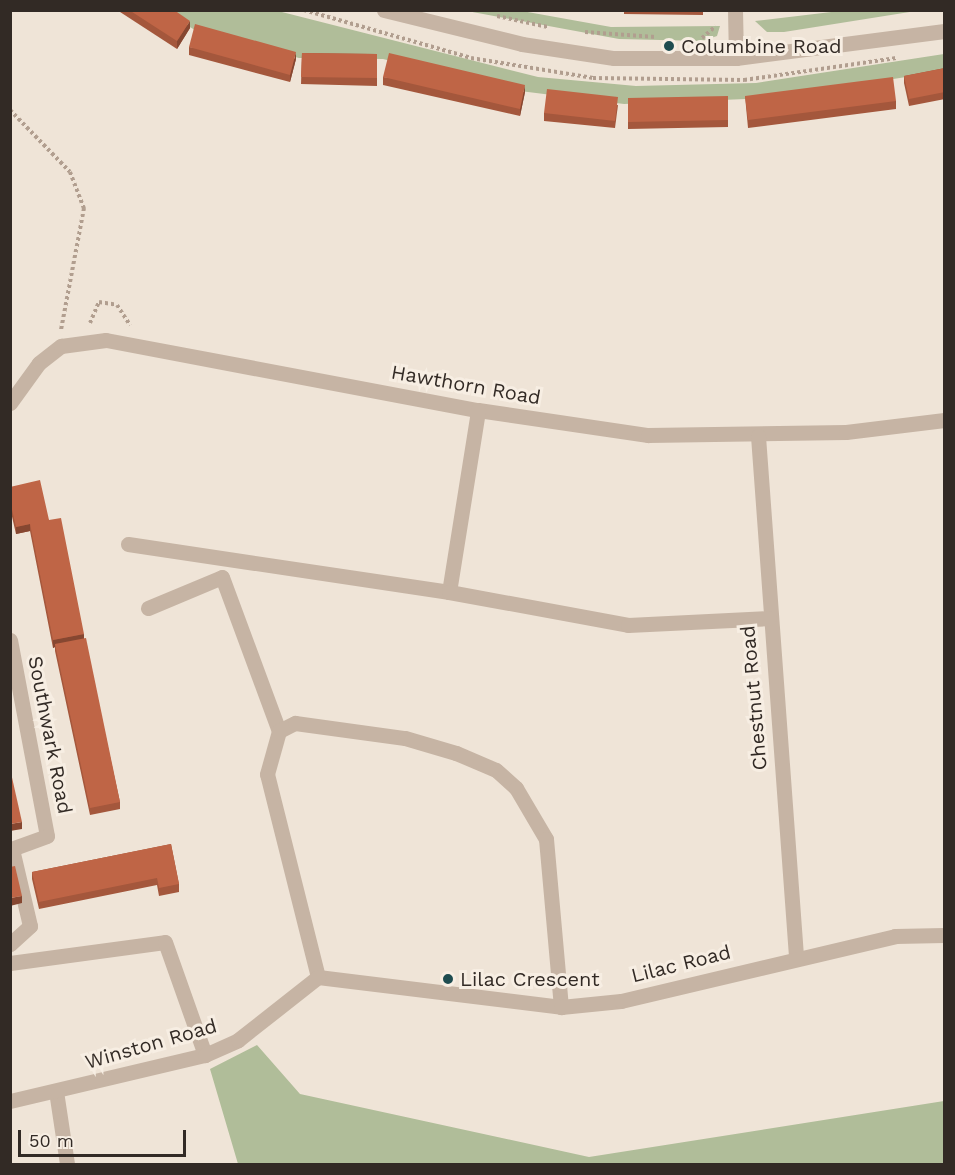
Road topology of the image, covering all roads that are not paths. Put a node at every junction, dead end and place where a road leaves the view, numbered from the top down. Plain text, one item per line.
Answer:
1 (384, 10) edge
2 (735, 10) edge
3 (945, 30) edge
4 (736, 58) junction
5 (10, 403) edge
6 (478, 410) junction
7 (945, 420) edge
8 (758, 436) junction
9 (128, 544) dead end
10 (449, 592) junction
11 (148, 608) dead end
12 (769, 618) junction
13 (10, 640) edge
14 (13, 668) edge
15 (279, 731) junction
16 (12, 849) edge
17 (945, 935) edge
18 (10, 944) edge
19 (796, 956) junction
20 (10, 963) edge
21 (318, 977) junction
22 (561, 1007) junction
23 (205, 1055) junction
24 (56, 1091) junction
25 (10, 1101) edge
26 (67, 1164) edge

1 - 4 street
2 - 4 street
3 - 4 street
5 - 6 street, Hawthorn Road
6 - 8 street, Hawthorn Road
6 - 10 street
7 - 8 street, Hawthorn Road
8 - 12 street, Chestnut Road
9 - 10 street
10 - 12 street
11 - 15 street
12 - 19 street, Chestnut Road
13 - 14 street, Southwark Road
14 - 16 street, Southwark Road
15 - 21 street
15 - 22 street
16 - 18 street
17 - 19 street, Lilac Road
19 - 22 street, Lilac Road
20 - 23 street
21 - 22 street, Lilac Road
21 - 23 street, Winston Road
23 - 24 street, Winston Road
24 - 25 street, Winston Road
24 - 26 street

